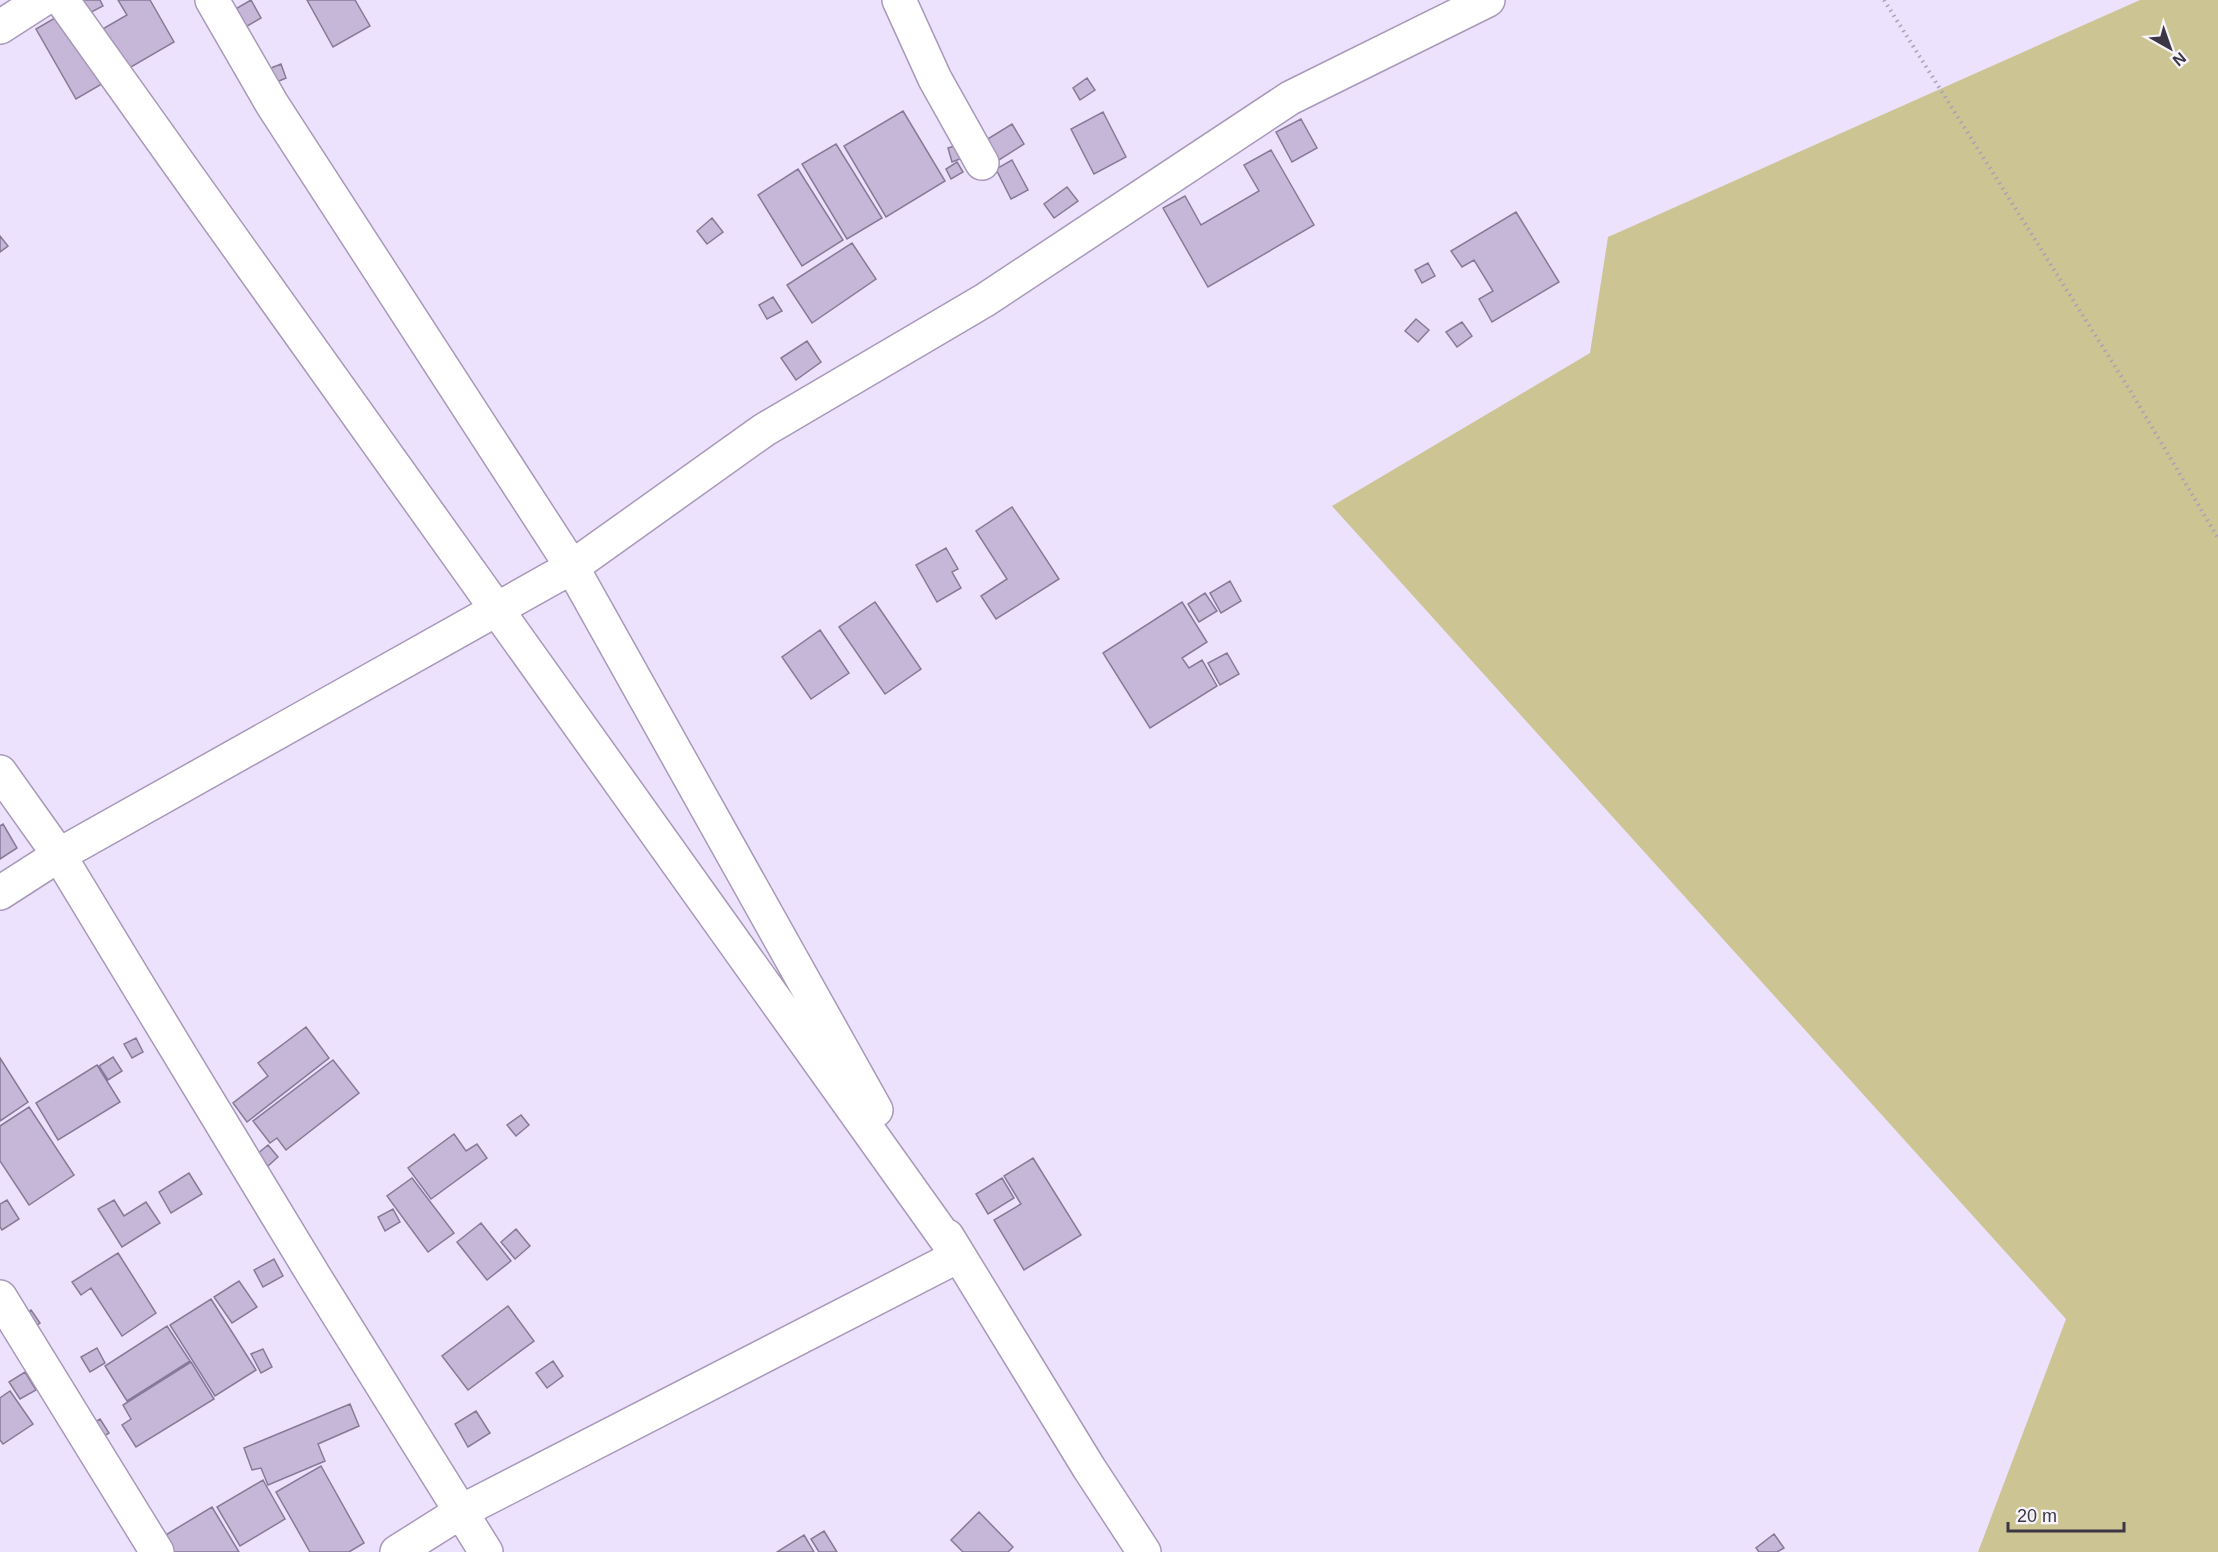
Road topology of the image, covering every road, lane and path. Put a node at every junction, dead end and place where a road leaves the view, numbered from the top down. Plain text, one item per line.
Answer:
1 (42, 0) edge
2 (62, 0) edge
3 (212, 0) edge
4 (899, 0) edge
5 (1488, 0) edge
6 (1884, 0) edge
7 (0, 27) edge
8 (982, 163) dead end
9 (2218, 538) edge
10 (573, 567) junction
11 (0, 772) edge
12 (59, 855) junction
13 (0, 893) edge
14 (958, 1256) junction
15 (0, 1298) edge
16 (462, 1511) junction
17 (157, 1552) edge
18 (397, 1552) edge
19 (486, 1552) edge
20 (1144, 1552) edge

1 - 7 street
2 - 14 street
3 - 10 street
4 - 8 street
5 - 10 street
6 - 9 path
10 - 12 street
10 - 14 street
11 - 12 street
12 - 13 street
12 - 16 street
14 - 16 street
14 - 20 street
15 - 17 street
16 - 18 street
16 - 19 street

